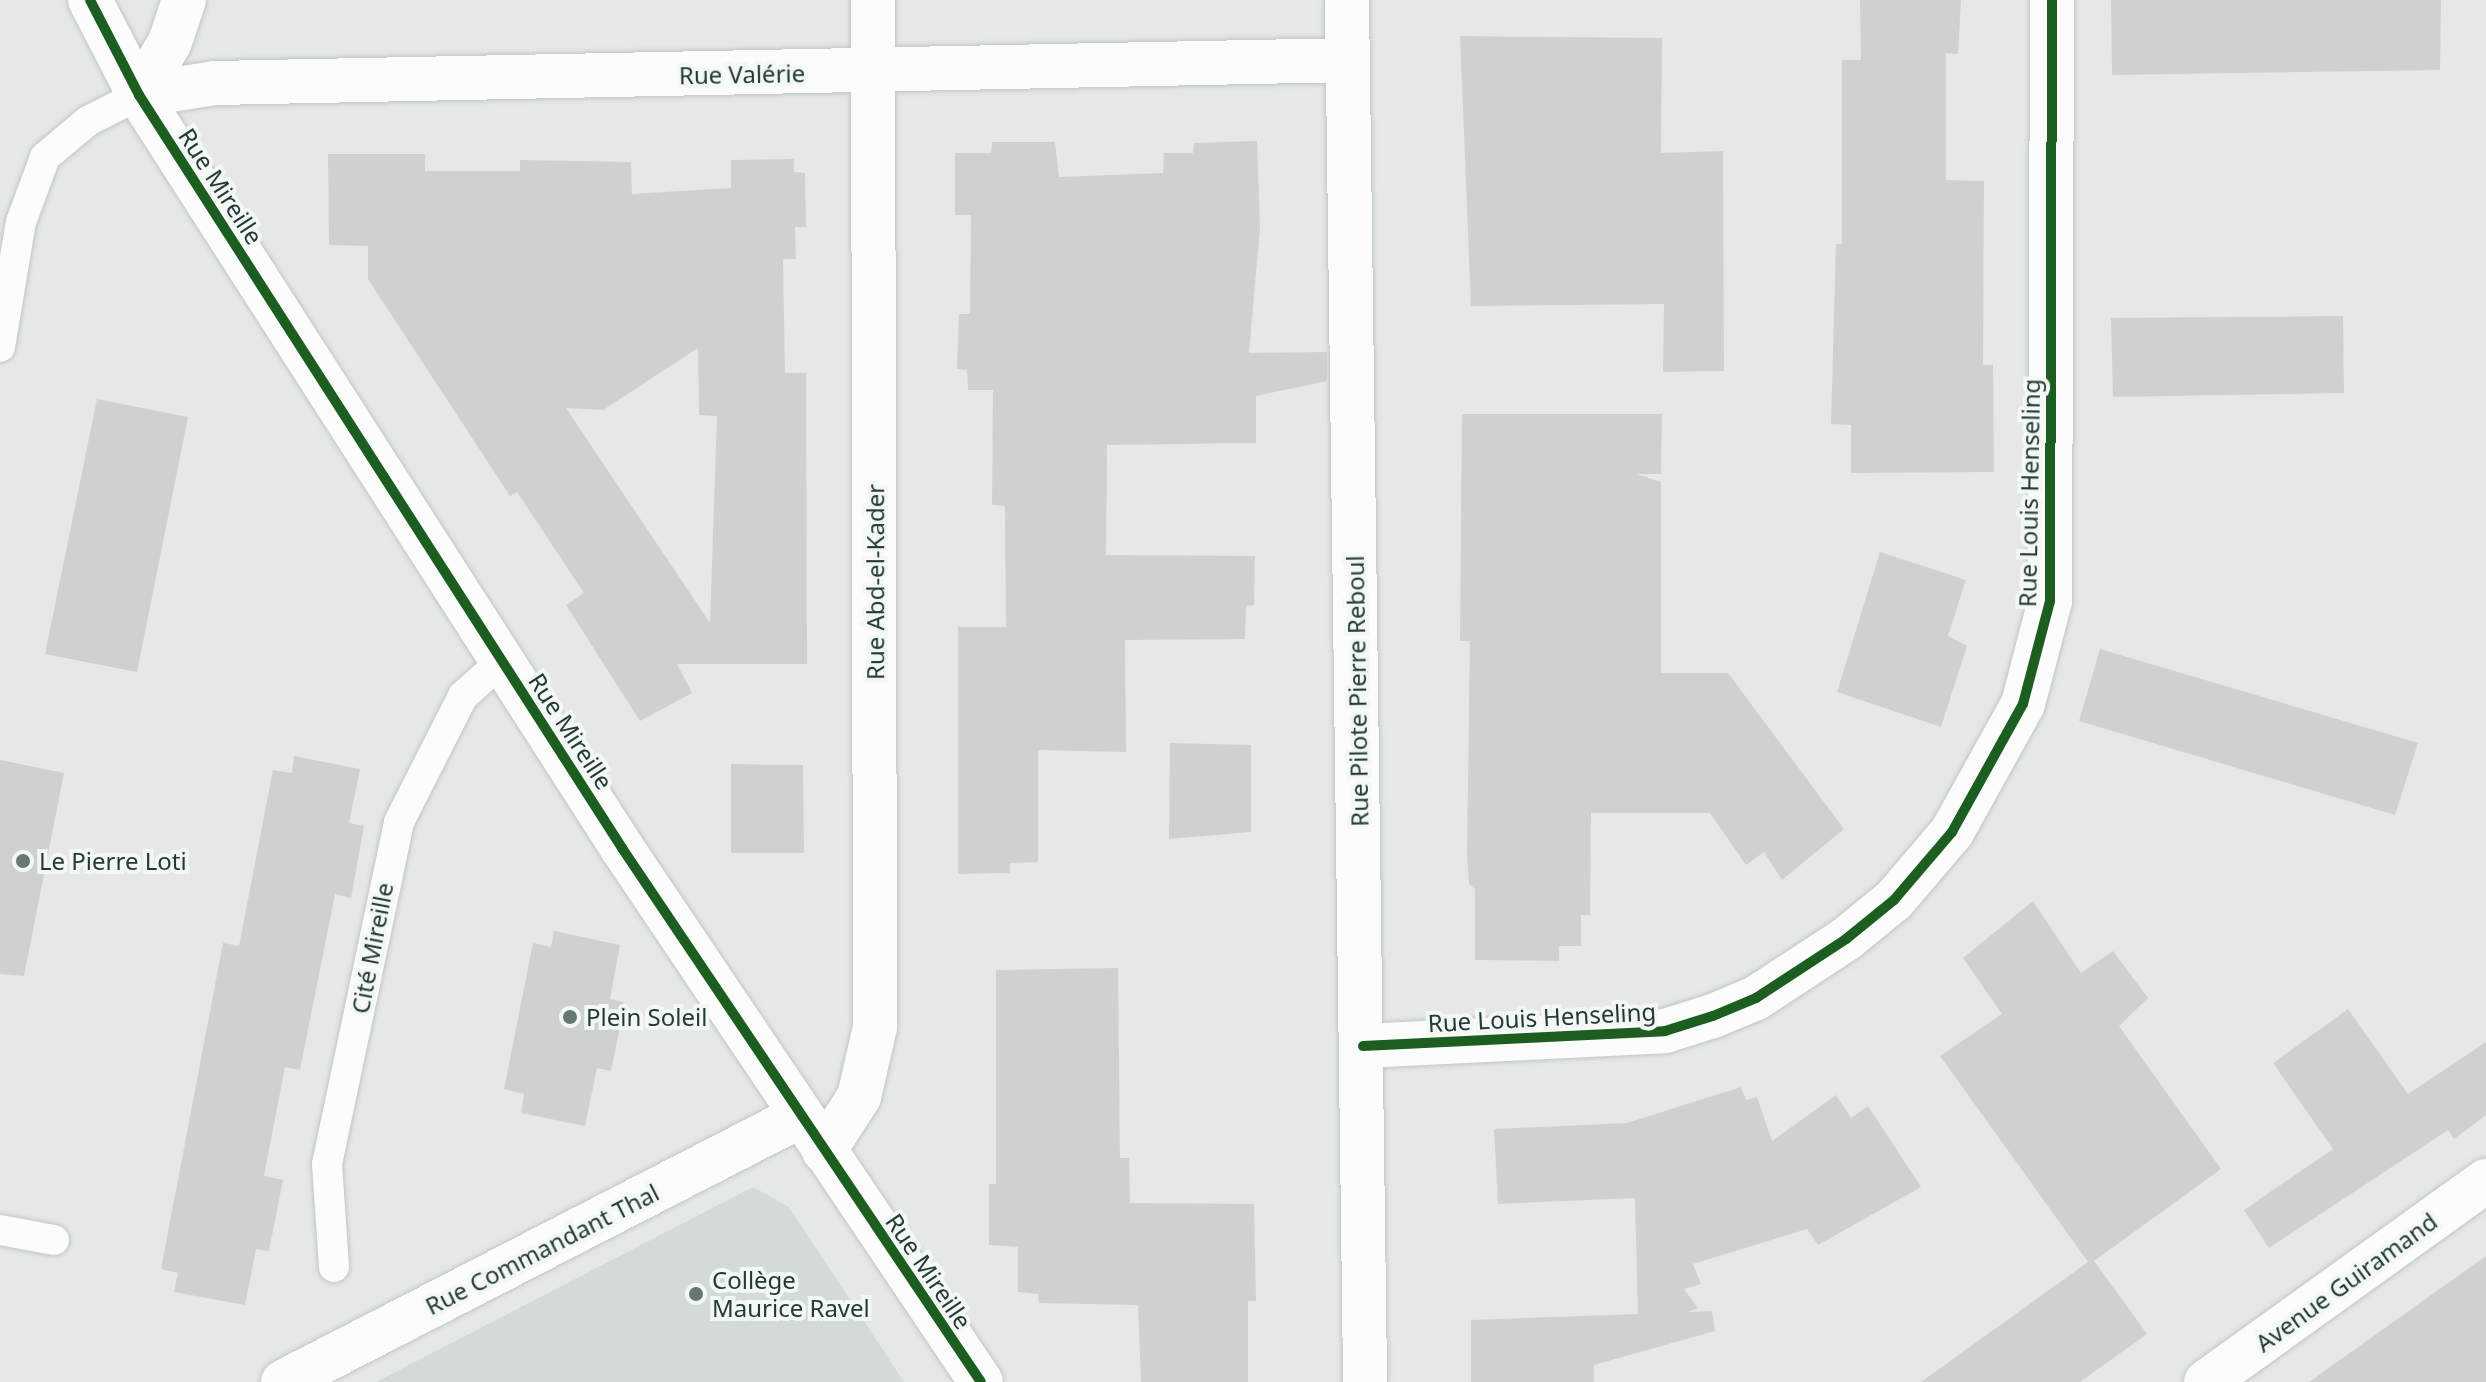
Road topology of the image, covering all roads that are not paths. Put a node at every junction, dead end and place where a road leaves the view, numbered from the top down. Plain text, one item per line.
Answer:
1 (90, 0) edge
2 (184, 0) edge
3 (873, 0) edge
4 (1347, 0) edge
5 (2052, 0) edge
6 (1347, 60) junction
7 (875, 71) junction
8 (139, 95) junction
9 (0, 347) edge
10 (502, 661) junction
11 (1363, 1046) junction
12 (812, 1134) junction
13 (2486, 1181) edge
14 (0, 1230) edge
15 (54, 1240) dead end
16 (334, 1267) dead end
17 (283, 1382) edge
18 (981, 1382) edge
19 (1365, 1382) edge
20 (2206, 1382) edge

1 - 8 street, Rue Mireille
2 - 8 street
3 - 7 street, Rue Abd-el-Kader
4 - 6 street, Rue Pilote Pierre Reboul
5 - 11 street, Rue Louis Henseling
6 - 7 street, Rue Valérie
6 - 11 street, Rue Pilote Pierre Reboul
7 - 8 street, Rue Valérie
7 - 12 street, Rue Abd-el-Kader
8 - 9 lane
8 - 10 street, Rue Mireille
10 - 12 street, Rue Mireille
10 - 16 lane, Cité Mireille
11 - 19 street, Rue Pilote Pierre Reboul
12 - 17 street, Rue Commandant Thal
12 - 18 street, Rue Mireille
13 - 20 street, Avenue Guiramand
14 - 15 lane

